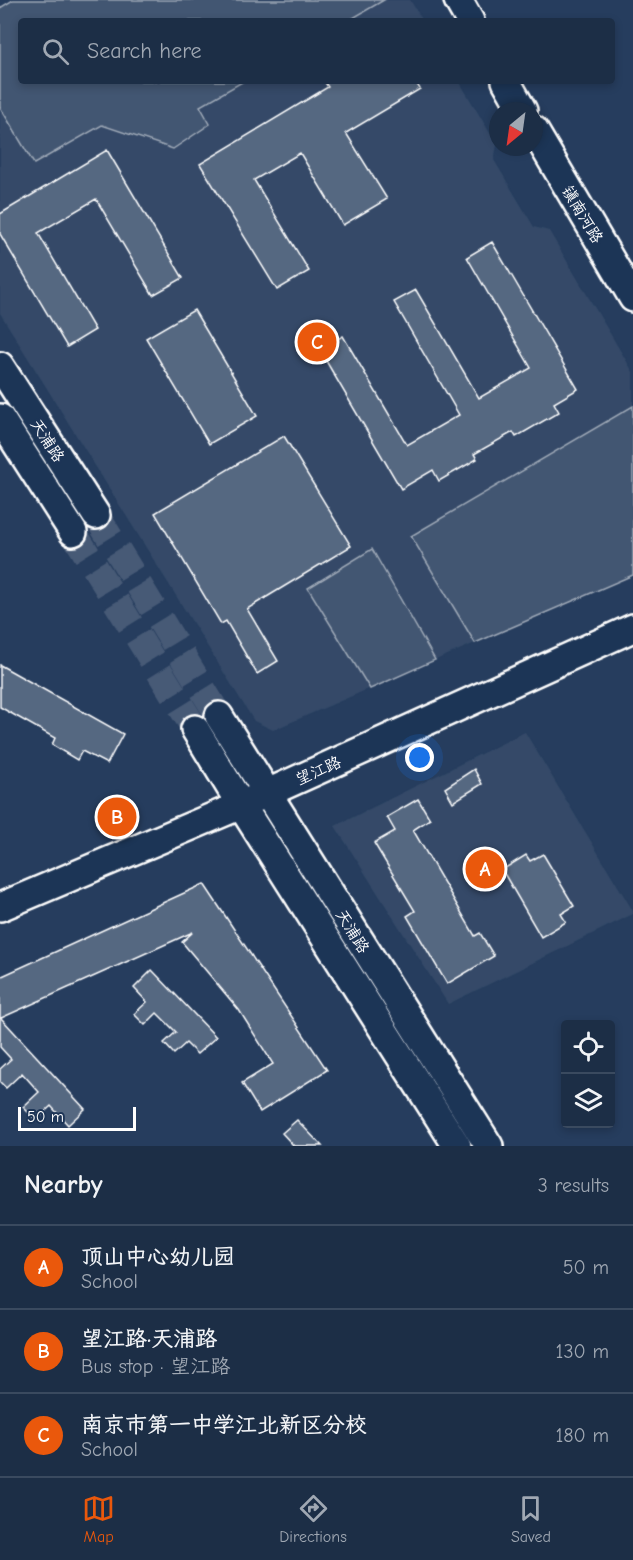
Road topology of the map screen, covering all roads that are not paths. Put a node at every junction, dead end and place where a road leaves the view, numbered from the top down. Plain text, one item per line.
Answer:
1 (458, 0) edge
2 (469, 18) edge
3 (508, 84) edge
4 (518, 102) edge
5 (543, 145) edge
6 (633, 298) edge
7 (0, 366) edge
8 (0, 418) edge
9 (96, 515) tunnel mouth
10 (73, 532) tunnel mouth
11 (633, 628) edge
12 (219, 716) tunnel mouth
13 (195, 729) tunnel mouth
14 (267, 793) junction
15 (241, 805) junction
16 (0, 908) edge
17 (457, 1146) edge
18 (489, 1146) edge

1 - 2 street
3 - 4 street
5 - 6 street, 镇南河路
7 - 9 street, 天浦路
8 - 10 street, 天浦路
11 - 14 street, 望江路
12 - 14 street, 天浦路
13 - 15 street, 天浦路
14 - 15 street, 望江路
14 - 18 street, 天浦路
15 - 16 street, 望江路
15 - 17 street, 天浦路

